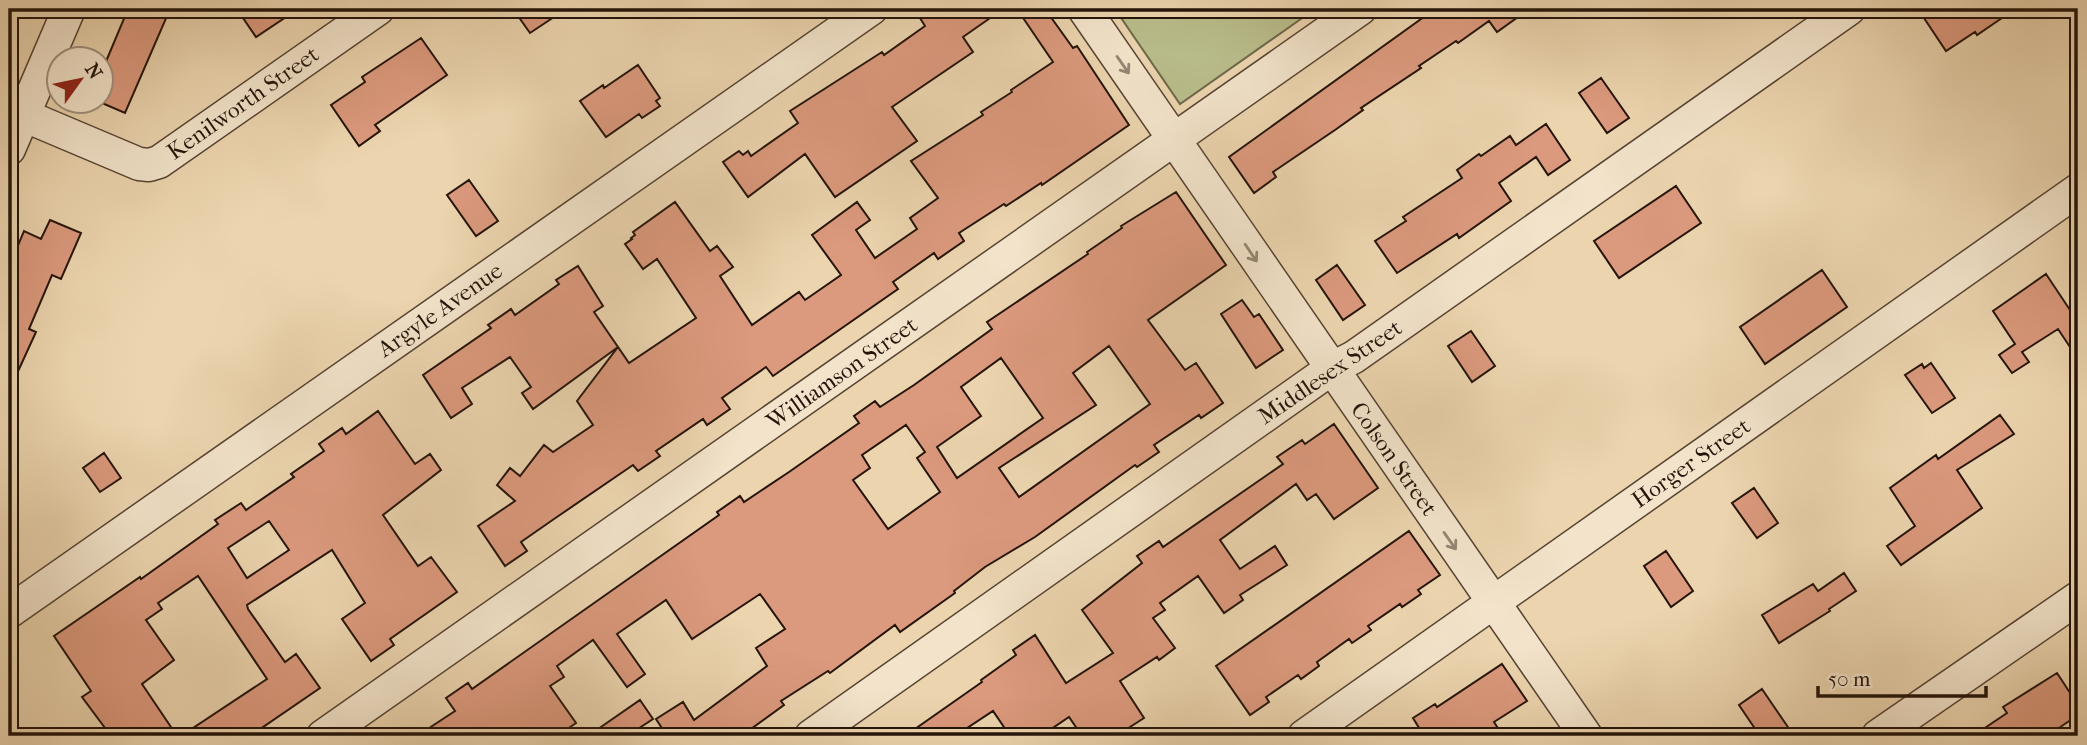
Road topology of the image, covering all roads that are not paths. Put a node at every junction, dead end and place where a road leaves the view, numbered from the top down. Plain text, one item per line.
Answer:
1 (68, 9) edge
2 (379, 9) edge
3 (871, 9) edge
4 (1084, 9) edge
5 (1360, 9) edge
6 (1849, 9) edge
7 (23, 116) junction
8 (1174, 139) junction
9 (9, 149) edge
10 (2078, 190) edge
11 (1331, 369) junction
12 (2078, 597) edge
13 (1493, 603) junction
14 (9, 612) edge
15 (323, 736) edge
16 (811, 736) edge
17 (1304, 736) edge
18 (1586, 736) edge
19 (1878, 736) edge

1 - 7 street
2 - 7 street, Kenilworth Street
3 - 14 street, Argyle Avenue
4 -> 8 street, Colson Street
5 - 8 street, Williamson Street
6 - 11 street, Middlesex Street
7 - 9 street
8 -> 11 street, Colson Street
8 - 15 street, Williamson Street
10 - 13 street, Horger Street
11 -> 13 street, Colson Street
11 - 16 street, Middlesex Street
12 - 19 street
13 - 17 street, Horger Street
13 - 18 street, Colson Street

